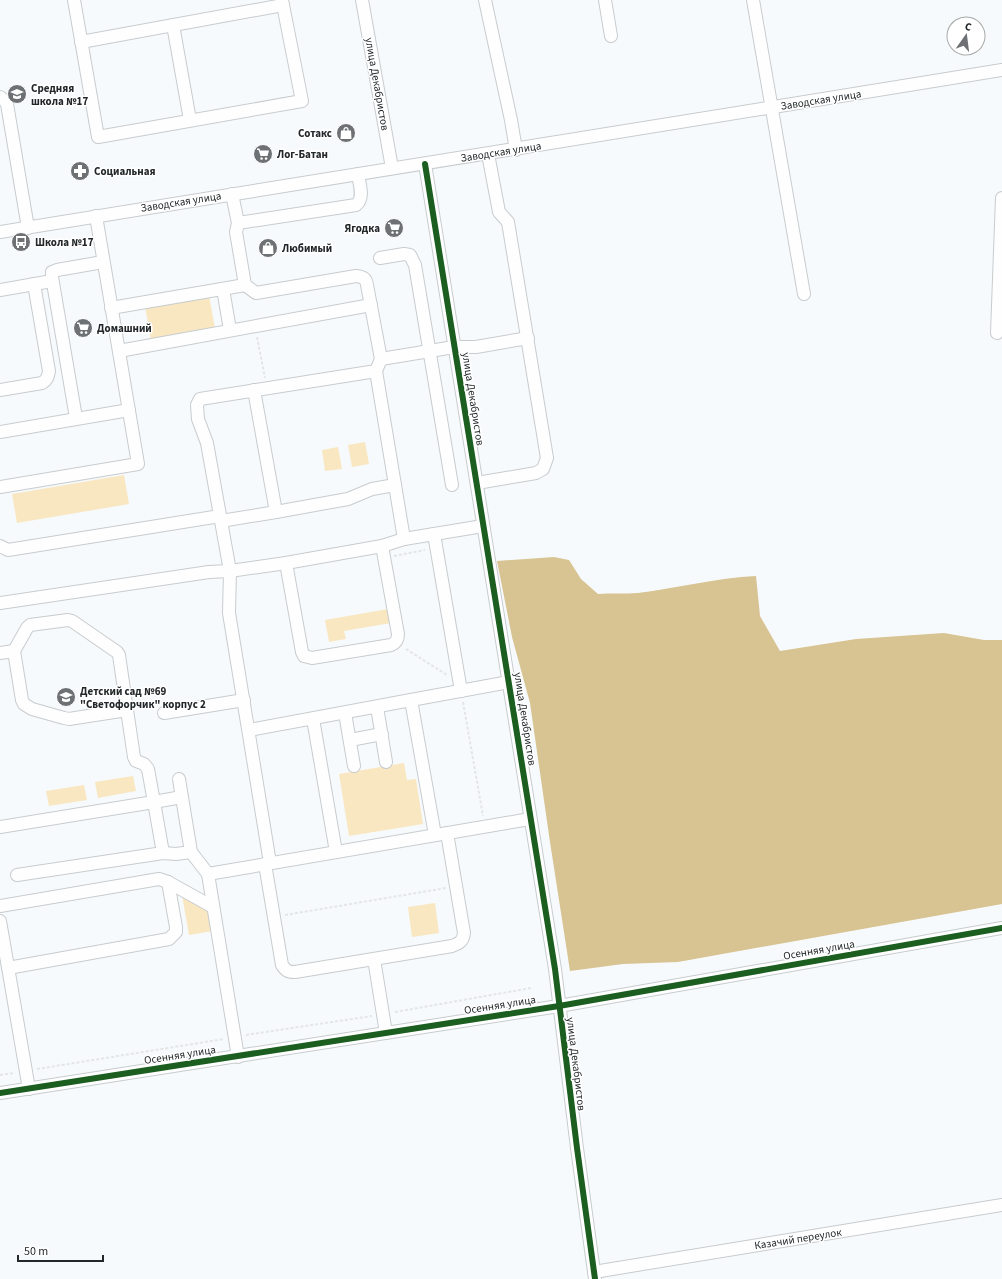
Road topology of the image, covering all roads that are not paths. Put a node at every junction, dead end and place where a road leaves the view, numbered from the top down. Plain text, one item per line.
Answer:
1 (74, 0) edge
2 (362, 0) edge
3 (486, 0) edge
4 (605, 0) edge
5 (753, 0) edge
6 (283, 3) edge
7 (244, 6) edge
8 (173, 25) junction
9 (611, 36) dead end
10 (81, 42) junction
11 (1002, 70) edge
12 (0, 98) edge
13 (772, 108) junction
14 (190, 120) junction
15 (516, 150) junction
16 (488, 154) junction
17 (425, 164) junction
18 (392, 168) junction
19 (358, 174) junction
20 (232, 194) junction
21 (1002, 198) edge
22 (96, 216) junction
23 (238, 223) junction
24 (28, 228) junction
25 (0, 232) edge
26 (380, 258) dead end
27 (103, 262) junction
28 (52, 281) junction
29 (34, 284) junction
30 (245, 286) junction
31 (223, 289) junction
32 (0, 290) edge
33 (804, 294) dead end
34 (371, 305) junction
35 (111, 308) junction
36 (230, 330) junction
37 (997, 333) dead end
38 (528, 338) junction
39 (454, 347) junction
40 (119, 351) junction
41 (429, 351) junction
42 (381, 359) junction
43 (376, 371) junction
44 (0, 390) edge
45 (254, 390) junction
46 (129, 410) junction
47 (76, 418) junction
48 (0, 432) edge
49 (477, 484) junction
50 (395, 485) junction
51 (452, 485) dead end
52 (0, 487) edge
53 (276, 512) junction
54 (220, 519) junction
55 (483, 526) junction
56 (434, 534) junction
57 (404, 538) junction
58 (0, 546) edge
59 (382, 546) junction
60 (286, 563) junction
61 (230, 571) junction
62 (0, 603) edge
63 (14, 652) junction
64 (0, 654) edge
65 (509, 682) junction
66 (461, 687) junction
67 (244, 700) junction
68 (411, 700) junction
69 (377, 707) junction
70 (127, 710) junction
71 (164, 713) dead end
72 (345, 713) junction
73 (314, 719) junction
74 (248, 730) junction
75 (382, 734) junction
76 (350, 740) junction
77 (386, 762) dead end
78 (354, 766) dead end
79 (179, 780) dead end
80 (182, 797) junction
81 (154, 802) junction
82 (530, 819) junction
83 (0, 827) edge
84 (441, 834) junction
85 (191, 852) junction
86 (336, 852) junction
87 (163, 853) junction
88 (267, 864) junction
89 (208, 874) junction
90 (17, 876) dead end
91 (168, 882) junction
92 (0, 906) edge
93 (213, 907) junction
94 (0, 921) edge
95 (1002, 928) edge
96 (374, 959) junction
97 (8, 968) junction
98 (559, 1006) junction
99 (386, 1033) junction
100 (238, 1057) junction
101 (29, 1089) junction
102 (0, 1093) edge
103 (1002, 1205) edge
104 (594, 1276) edge

1 - 10 street
2 - 18 street, улица Декабристов
3 - 15 street
4 - 9 street
5 - 13 street
6 - 7 street
6 - 14 street
7 - 8 street
8 - 10 street
8 - 14 street
10 - 14 street
11 - 13 street, Заводская улица
12 - 24 street
13 - 15 street, Заводская улица
13 - 33 street
15 - 16 street, Заводская улица
16 - 17 street, Заводская улица
16 - 38 street
17 - 18 street, Заводская улица
17 - 39 street, улица Декабристов
18 - 19 street, Заводская улица
19 - 20 street, Заводская улица
19 - 23 street
20 - 22 street, Заводская улица
20 - 23 street
21 - 37 street
22 - 24 street, Заводская улица
22 - 27 street
23 - 30 street
24 - 25 street, Заводская улица
26 - 41 street
27 - 28 street
27 - 35 street
28 - 29 street
28 - 47 street
29 - 32 street
29 - 44 street
30 - 31 street
30 - 34 street
31 - 35 street
31 - 36 street
34 - 36 street
34 - 42 street
35 - 40 street
36 - 40 street
38 - 39 street
38 - 49 street
39 - 41 street
39 - 49 street, улица Декабристов
40 - 46 street
41 - 42 street
41 - 51 street
42 - 43 street
43 - 45 street
43 - 50 street
45 - 53 street
45 - 54 street
46 - 47 street
46 - 52 street
47 - 48 street
49 - 55 street, улица Декабристов
50 - 53 street
50 - 57 street
53 - 54 street
54 - 58 street
54 - 61 street
55 - 56 street
55 - 65 street, улица Декабристов
56 - 57 street
56 - 66 street
57 - 59 street
59 - 60 street
59 - 60 street
60 - 61 street
61 - 62 street
61 - 67 street
63 - 64 street
63 - 70 street
63 - 70 street
65 - 66 street
65 - 82 street, улица Декабристов
66 - 68 street
67 - 71 street
67 - 74 street
68 - 69 street
68 - 84 street
69 - 72 street
69 - 75 street
70 - 81 street
72 - 73 street
72 - 76 street
73 - 74 street
73 - 86 street
74 - 88 street
75 - 76 street
75 - 77 street
76 - 78 street
79 - 80 street
80 - 81 street
80 - 85 street
81 - 83 street
81 - 87 street
82 - 84 street
82 - 98 street, улица Декабристов
84 - 86 street
84 - 96 street
85 - 87 street
85 - 89 street
86 - 88 street
87 - 90 street
88 - 89 street
88 - 96 street
89 - 93 street
91 - 92 street
91 - 93 street
91 - 97 street
93 - 100 street
94 - 97 street
95 - 98 street, Осенняя улица
96 - 99 street
97 - 101 street
98 - 99 street, Осенняя улица
98 - 104 street, улица Декабристов
99 - 100 street, Осенняя улица
100 - 101 street, Осенняя улица
101 - 102 street, Осенняя улица
103 - 104 street, Казачий переулок

